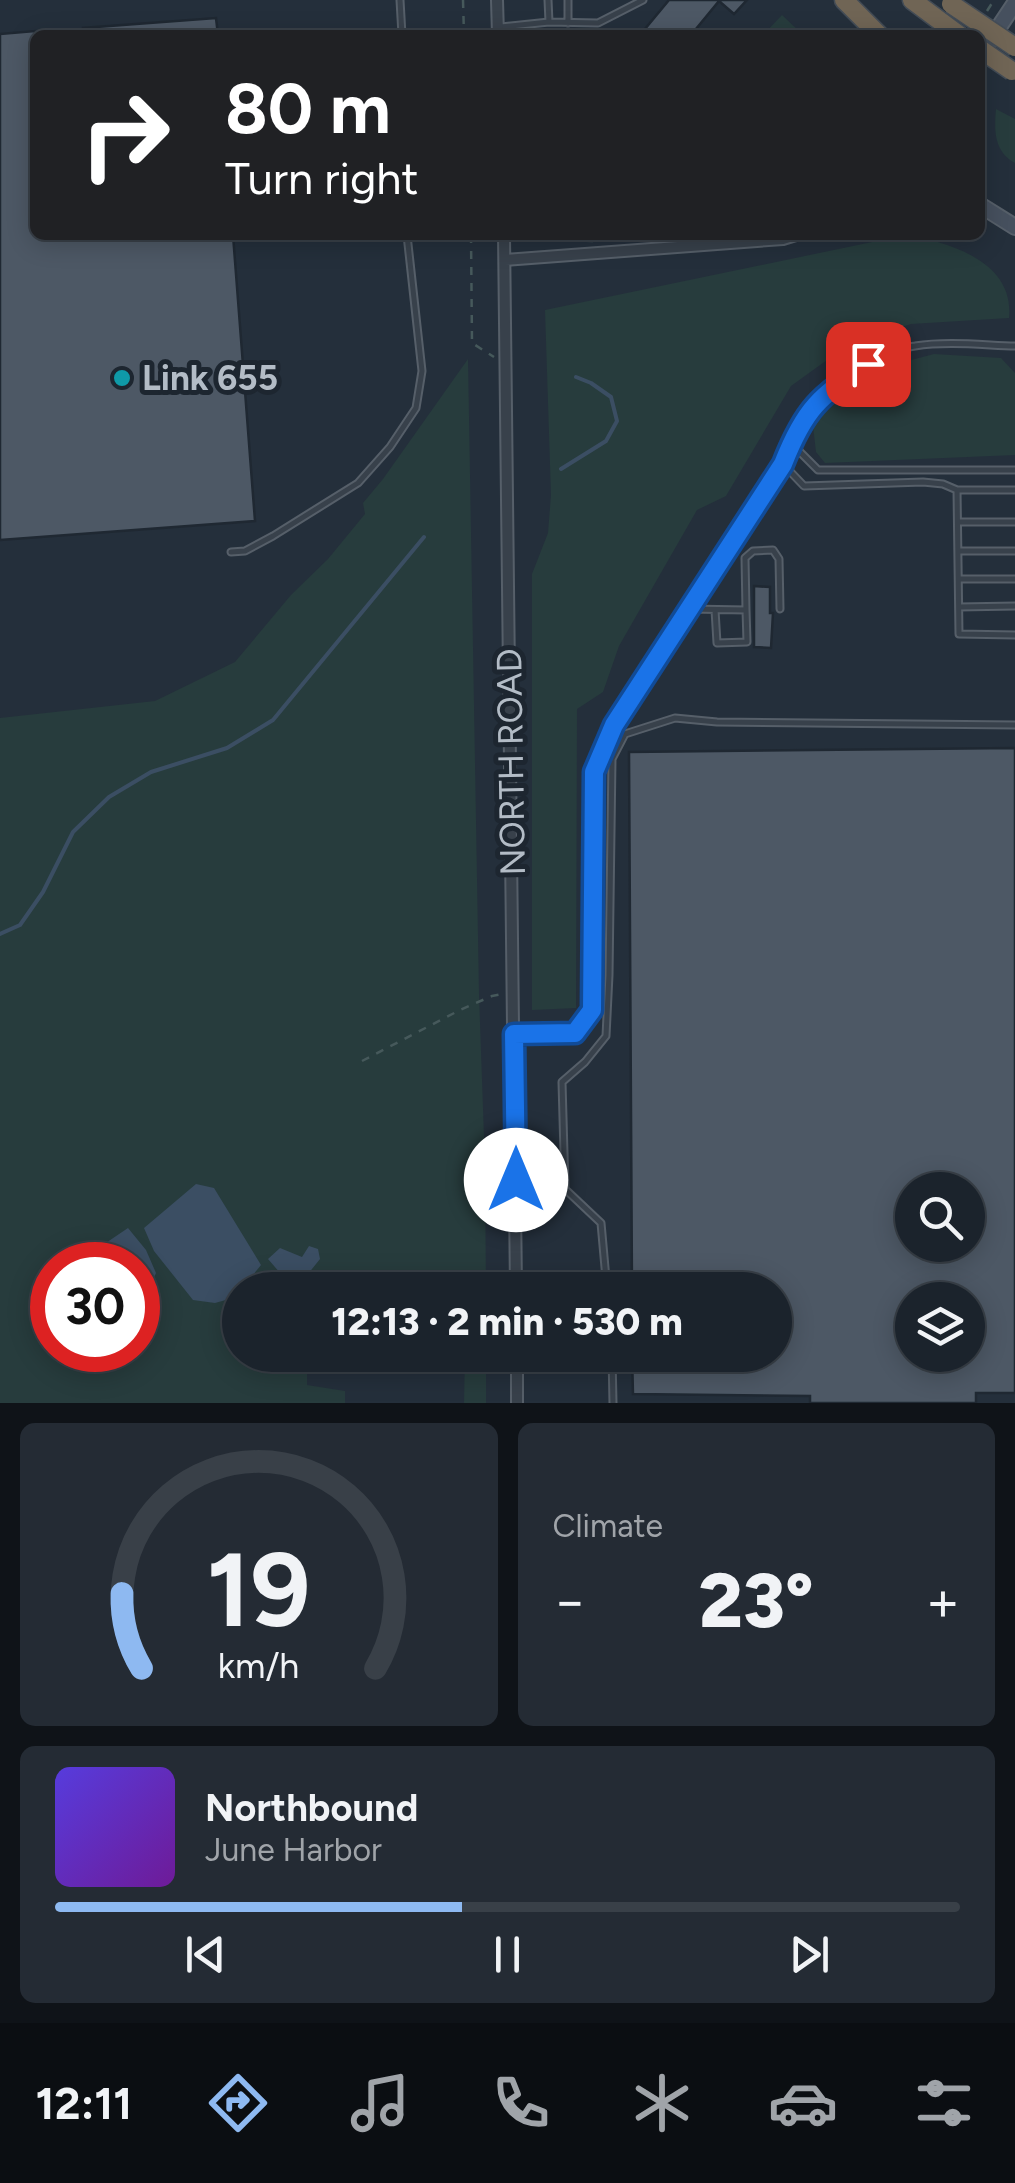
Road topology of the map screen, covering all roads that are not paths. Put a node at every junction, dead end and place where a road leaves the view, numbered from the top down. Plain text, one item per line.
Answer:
1 (400, 0) edge
2 (497, 0) edge
3 (548, 0) edge
4 (568, 0) edge
5 (643, 0) edge
6 (844, 0) edge
7 (912, 0) edge
8 (949, 2) edge
9 (1015, 4) edge
10 (549, 22) junction
11 (568, 23) junction
12 (402, 30) edge
13 (498, 30) edge
14 (504, 30) edge
15 (874, 30) edge
16 (951, 30) edge
17 (1015, 47) edge
18 (985, 49) edge
19 (985, 52) edge
20 (1014, 71) edge
21 (985, 210) edge
22 (1015, 226) edge
23 (408, 240) edge
24 (504, 240) edge
25 (770, 240) edge
26 (505, 260) junction
27 (1015, 346) edge
28 (792, 439) junction
29 (783, 464) junction
30 (1015, 470) edge
31 (957, 490) junction
32 (1015, 490) edge
33 (959, 522) junction
34 (1015, 522) edge
35 (959, 550) junction
36 (1015, 550) edge
37 (231, 552) dead end
38 (959, 579) junction
39 (1015, 579) edge
40 (1015, 606) edge
41 (959, 607) junction
42 (689, 609) junction
43 (780, 609) dead end
44 (715, 610) junction
45 (746, 610) junction
46 (1015, 635) edge
47 (1015, 725) edge
48 (514, 1034) junction
49 (516, 1272) edge
50 (606, 1272) edge
51 (517, 1372) edge
52 (612, 1372) edge
53 (517, 1403) edge
54 (613, 1403) edge

1 - 12 lane
2 - 13 street
3 - 10 lane
4 - 11 lane
5 - 11 lane
6 - 15 highway
7 - 16 highway
8 - 17 highway, bridge
9 - 18 main road
10 - 11 lane
10 - 14 lane
19 - 20 highway, bridge
21 - 22 main road
23 - 37 lane
24 - 26 street, NORTH ROAD
25 - 26 street
26 - 48 street, NORTH ROAD
27 - 28 lane
28 - 29 lane
28 - 30 lane
29 - 31 lane
29 - 42 lane
31 - 32 lane
31 - 33 lane
33 - 34 lane
33 - 35 lane
35 - 36 lane
35 - 38 lane
38 - 39 lane
38 - 41 lane
40 - 41 lane
41 - 46 lane
42 - 44 lane
42 - 48 lane
43 - 45 lane
44 - 45 lane
44 - 45 lane
47 - 50 lane
48 - 49 street, NORTH ROAD
51 - 53 street
52 - 54 lane

